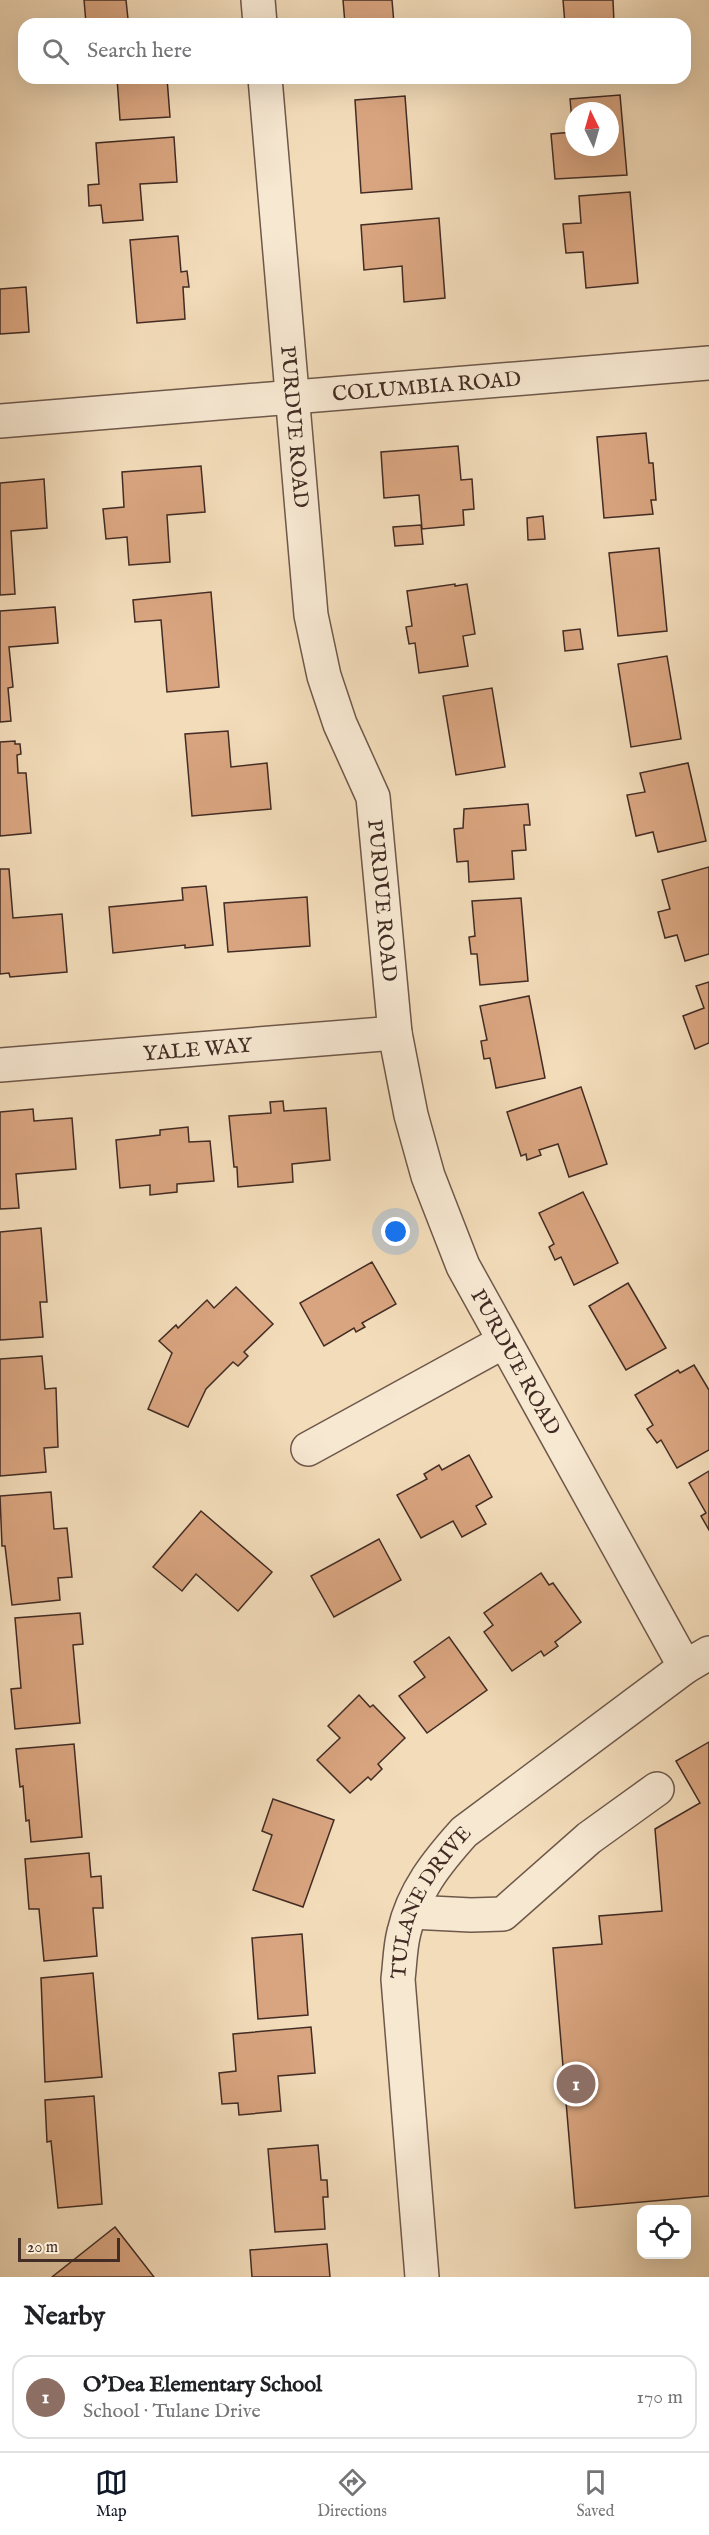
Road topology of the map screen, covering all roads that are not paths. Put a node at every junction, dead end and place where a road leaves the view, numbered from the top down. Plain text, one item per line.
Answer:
1 (258, 0) edge
2 (260, 18) edge
3 (265, 84) edge
4 (709, 363) edge
5 (291, 397) junction
6 (0, 421) edge
7 (395, 1033) junction
8 (0, 1065) edge
9 (503, 1342) junction
10 (308, 1449) dead end
11 (697, 1660) edge
12 (657, 1789) dead end
13 (411, 1912) junction
14 (423, 2277) edge

1 - 2 street
3 - 5 street, PURDUE ROAD
4 - 5 street, COLUMBIA ROAD
5 - 6 street, COLUMBIA ROAD
5 - 7 street, PURDUE ROAD
7 - 8 street, YALE WAY
7 - 9 street, PURDUE ROAD
9 - 10 street
9 - 11 street, PURDUE ROAD
11 - 13 street, TULANE DRIVE
12 - 13 street
13 - 14 street, TULANE DRIVE

